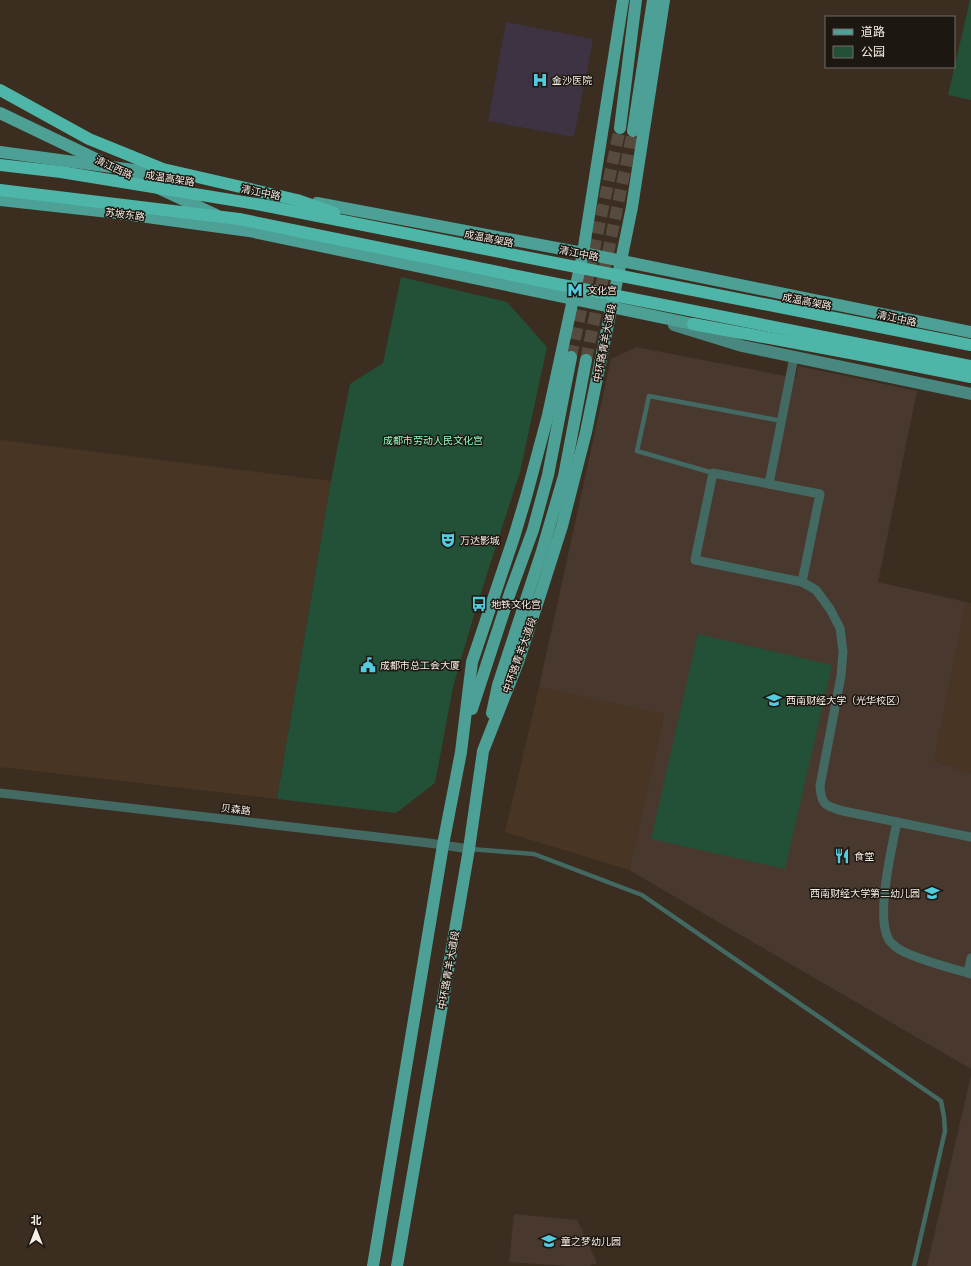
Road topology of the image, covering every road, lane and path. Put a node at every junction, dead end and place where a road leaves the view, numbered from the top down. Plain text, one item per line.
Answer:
1 (623, 0) edge
2 (636, 0) edge
3 (653, 0) edge
4 (664, 0) edge
5 (0, 90) edge
6 (0, 96) edge
7 (0, 113) edge
8 (620, 128) tunnel mouth
9 (633, 130) tunnel mouth
10 (0, 152) edge
11 (0, 165) edge
12 (110, 165) junction
13 (187, 177) junction
14 (0, 190) edge
15 (0, 200) edge
16 (374, 228) junction
17 (249, 231) junction
18 (583, 254) junction
19 (621, 261) junction
20 (572, 299) junction
21 (611, 307) junction
22 (634, 312) junction
23 (693, 324) junction
24 (971, 332) edge
25 (971, 345) edge
26 (571, 356) tunnel mouth
27 (794, 357) junction
28 (586, 360) tunnel mouth
29 (971, 366) edge
30 (971, 376) edge
31 (971, 394) edge
32 (782, 421) junction
33 (713, 473) junction
34 (769, 484) junction
35 (802, 582) junction
36 (483, 751) junction
37 (461, 752) junction
38 (0, 793) edge
39 (897, 822) junction
40 (971, 837) edge
41 (443, 845) junction
42 (469, 849) junction
43 (971, 958) edge
44 (969, 974) edge
45 (373, 1266) edge
46 (397, 1266) edge
47 (914, 1266) edge

1 - 18 main road
2 - 8 main road
3 - 9 main road
4 - 19 main road, 中环路青羊大道段
5 - 16 highway, bridge
6 - 13 main road, 清江西路
7 - 12 main road, 清江西路
10 - 12 main road
11 - 16 highway, 成温高架路, bridge
12 - 13 main road
12 - 17 main road, 清江西路
13 - 18 main road, 清江中路
14 - 29 highway, bridge
15 - 17 main road, 苏坡东路
16 - 25 highway, 成温高架路, bridge
17 - 20 main road
18 - 19 main road, 清江中路
18 - 20 main road
19 - 21 main road, 中环路青羊大道段
19 - 24 main road, 清江中路
20 - 21 main road
20 - 37 main road
21 - 22 main road
21 - 36 main road, 中环路青羊大道段
22 - 23 main road
22 - 27 street
23 - 30 highway
23 - 30 main road
26 - 37 main road
27 - 31 street
27 - 32 street
28 - 36 main road
32 - 33 lane
32 - 34 street
33 - 34 street
33 - 35 street
34 - 35 street
35 - 39 street
36 - 42 main road, 中环路青羊大道段
37 - 41 main road
38 - 41 street, 贝森路
39 - 40 street
39 - 44 street
41 - 42 street, 贝森路
41 - 45 main road
42 - 46 main road, 中环路青羊大道段
42 - 47 lane
43 - 44 street

